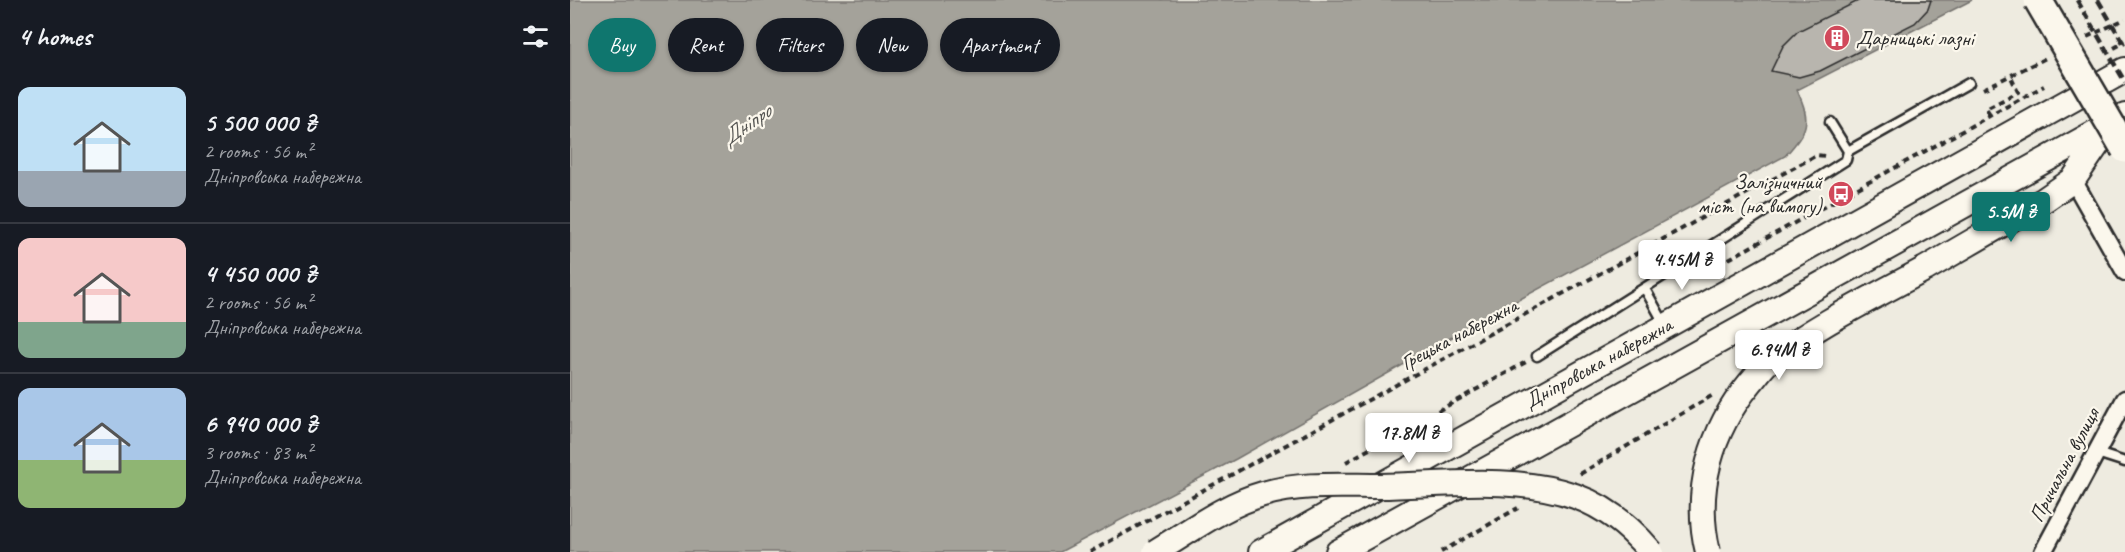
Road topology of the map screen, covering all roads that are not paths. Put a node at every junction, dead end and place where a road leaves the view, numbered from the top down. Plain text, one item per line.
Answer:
1 (2038, 0) edge
2 (2125, 70) edge
3 (1969, 83) dead end
4 (2115, 121) edge
5 (1830, 122) dead end
6 (2125, 149) edge
7 (1847, 155) junction
8 (2073, 180) junction
9 (2125, 272) edge
10 (1645, 289) junction
11 (1665, 325) junction
12 (1537, 356) road end
13 (2125, 399) edge
14 (2097, 453) junction
15 (2125, 462) edge
16 (1155, 552) edge
17 (1261, 552) edge
18 (1338, 552) edge
19 (1652, 552) edge
20 (1708, 552) edge
21 (2043, 552) edge

1 - 6 main road, bridge
2 - 11 main road, Дніпровська набережна
3 - 7 lane
4 - 8 main road
4 - 18 main road, Дніпровська набережна
5 - 7 lane
7 - 10 lane
8 - 9 street
8 - 20 main road, bridge
10 - 11 lane
10 - 12 lane
11 - 17 main road, Дніпровська набережна
13 - 14 street, Причальна вулиця
14 - 15 lane
14 - 21 street, Причальна вулиця
16 - 19 main road, bridge

